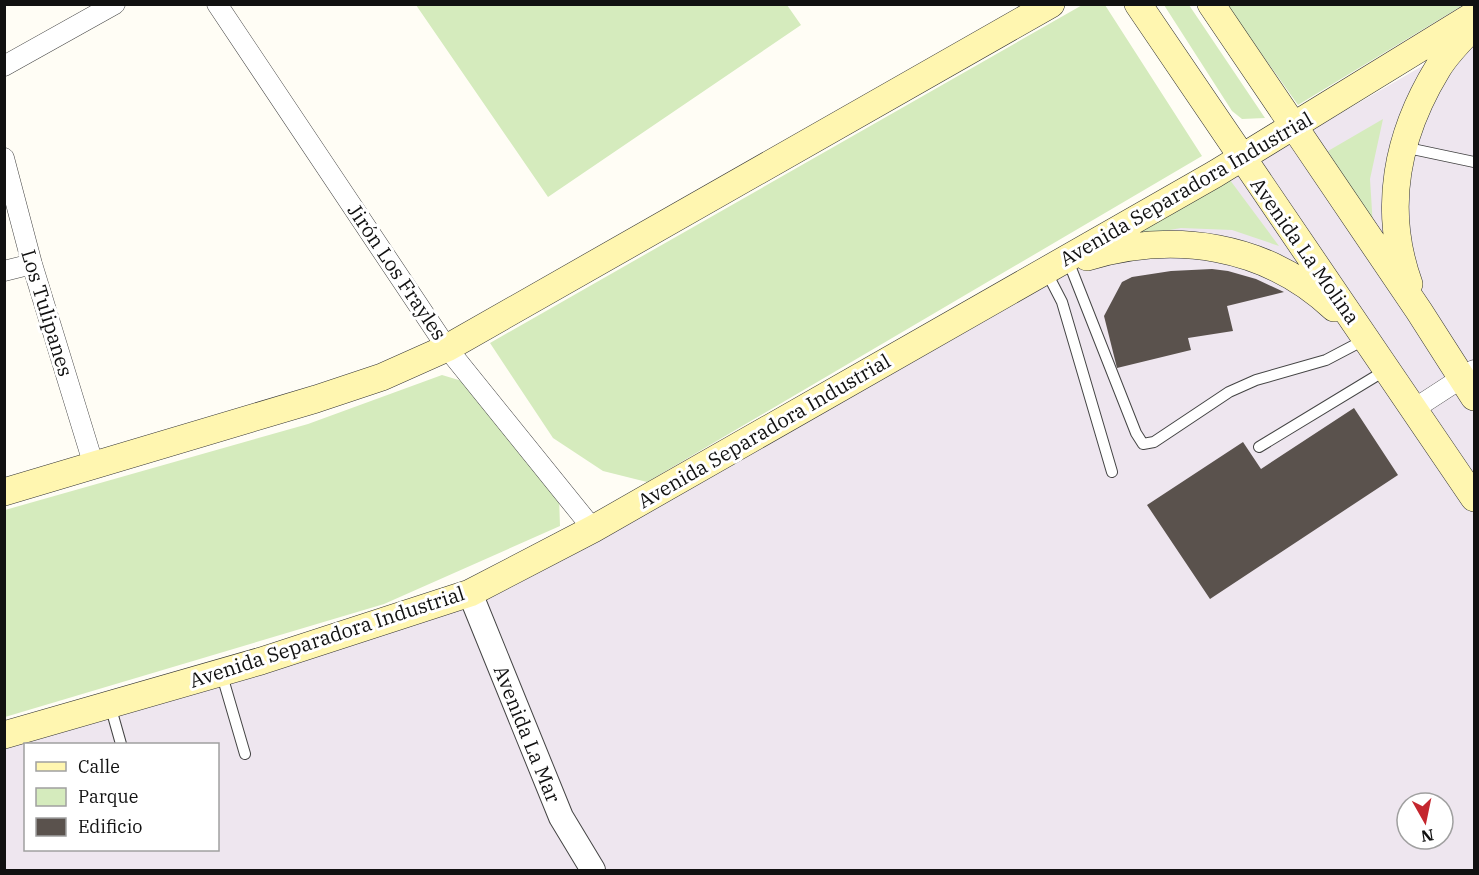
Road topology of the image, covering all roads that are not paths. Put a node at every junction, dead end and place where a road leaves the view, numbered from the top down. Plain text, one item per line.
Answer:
1 (115, 4) edge
2 (217, 4) edge
3 (1051, 4) edge
4 (1138, 4) edge
5 (1211, 4) edge
6 (1474, 15) edge
7 (1474, 26) edge
8 (4, 66) edge
9 (1293, 127) junction
10 (1403, 147) junction
11 (4, 158) edge
12 (1242, 158) junction
13 (1474, 162) edge
14 (1061, 263) junction
15 (32, 264) junction
16 (4, 271) edge
17 (1419, 311) junction
18 (1365, 339) junction
19 (447, 348) junction
20 (1386, 369) junction
21 (1470, 382) edge
22 (1414, 409) junction
23 (1259, 447) dead end
24 (94, 466) junction
25 (1113, 472) dead end
26 (4, 492) edge
27 (1474, 498) edge
28 (593, 529) junction
29 (470, 593) junction
30 (221, 672) junction
31 (110, 704) junction
32 (4, 735) edge
33 (121, 743) edge
34 (245, 754) dead end
35 (593, 870) edge

1 - 8 street
2 - 19 street, Jirón Los Frayles
3 - 19 main road
4 - 12 main road, Avenida La Molina
5 - 9 main road
6 - 9 main road, Avenida Separadora Industrial
7 - 10 main road
9 - 12 main road, Avenida Separadora Industrial
9 - 17 main road
10 - 13 lane
10 - 17 main road
11 - 15 street, Los Tulipanes
12 - 14 main road, Avenida Separadora Industrial
12 - 18 main road, Avenida La Molina
14 - 18 main road
14 - 18 lane
14 - 25 lane
14 - 28 main road, Avenida Separadora Industrial
15 - 16 street
15 - 24 street, Los Tulipanes
17 - 21 main road
18 - 20 main road, Avenida La Molina
19 - 24 main road
19 - 28 street, Jirón Los Frayles
20 - 22 main road, Avenida La Molina
20 - 23 lane
21 - 22 street
22 - 27 main road, Avenida La Molina
24 - 26 main road
28 - 29 main road, Avenida Separadora Industrial
29 - 30 main road, Avenida Separadora Industrial
29 - 35 street, Avenida La Mar
30 - 31 main road, Avenida Separadora Industrial
30 - 34 lane
31 - 32 main road, Avenida Separadora Industrial
31 - 33 lane

